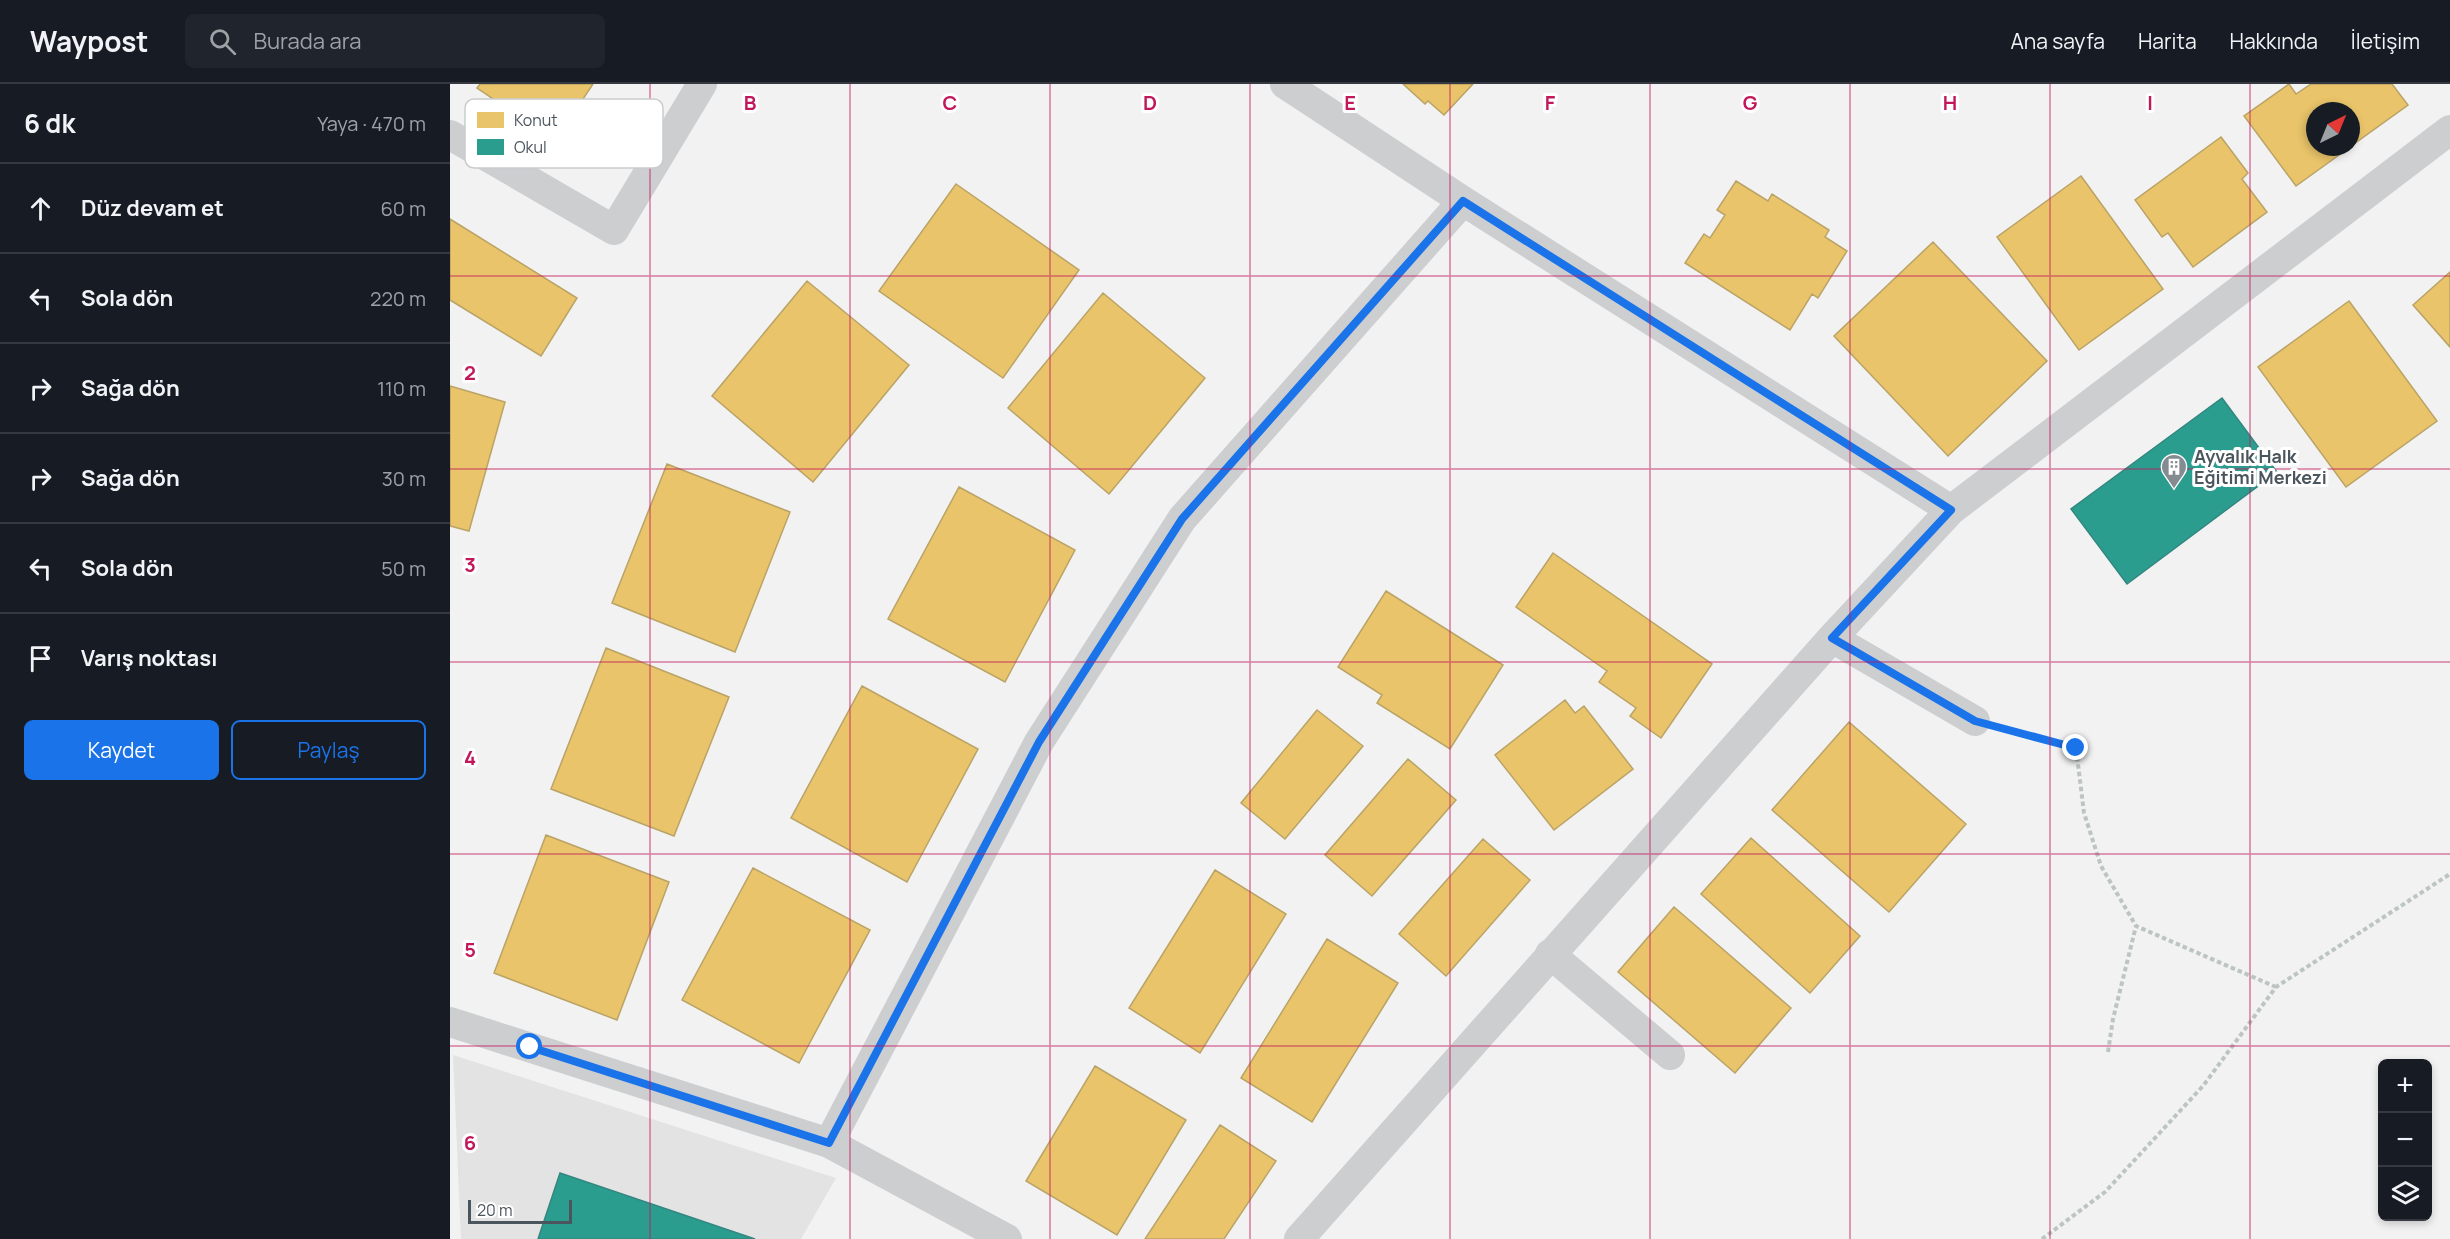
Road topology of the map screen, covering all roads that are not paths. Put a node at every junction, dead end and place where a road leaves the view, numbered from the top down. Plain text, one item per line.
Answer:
1 (702, 84) edge
2 (1285, 84) edge
3 (2450, 130) edge
4 (450, 135) edge
5 (465, 144) edge
6 (663, 149) edge
7 (507, 168) edge
8 (651, 168) edge
9 (1463, 201) junction
10 (1951, 510) junction
11 (1832, 638) junction
12 (1975, 721) road end
13 (1550, 954) junction
14 (450, 1022) edge
15 (1670, 1055) dead end
16 (829, 1143) junction
17 (1007, 1239) edge
18 (1299, 1239) edge

1 - 6 street
2 - 9 street
3 - 10 street
4 - 5 street
7 - 8 street
9 - 10 street
9 - 16 street
10 - 11 street
11 - 12 street
11 - 13 street
13 - 15 street
13 - 18 street
14 - 16 street
16 - 17 street

